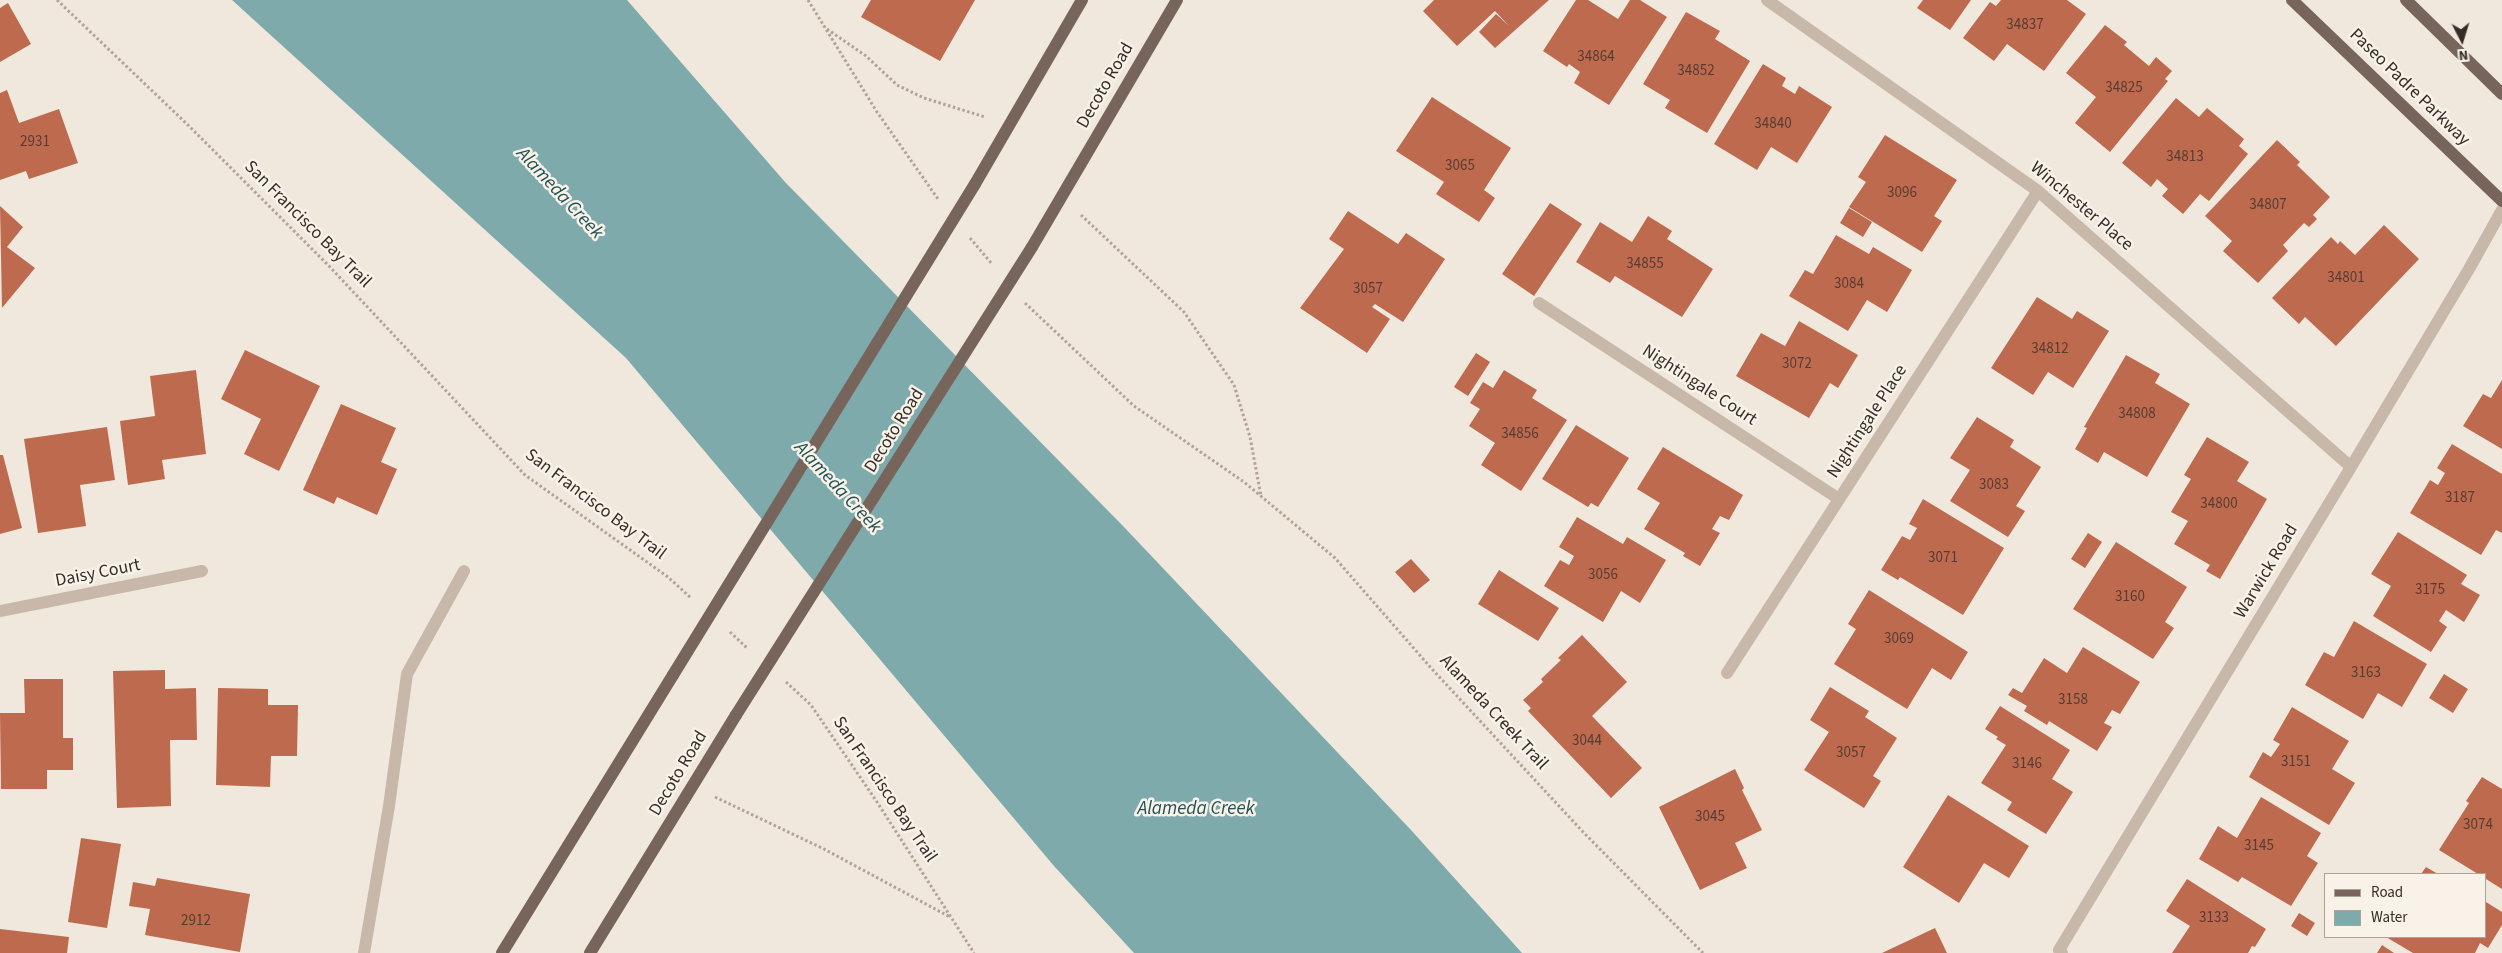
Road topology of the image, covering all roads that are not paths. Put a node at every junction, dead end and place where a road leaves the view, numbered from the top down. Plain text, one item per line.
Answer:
1 (1082, 0) edge
2 (1177, 0) edge
3 (1767, 0) edge
4 (2292, 0) edge
5 (2406, 0) edge
6 (2502, 94) edge
7 (2038, 191) junction
8 (2502, 201) edge
9 (2502, 210) edge
10 (1539, 303) dead end
11 (2351, 467) junction
12 (1839, 499) junction
13 (202, 571) dead end
14 (464, 571) dead end
15 (0, 611) edge
16 (1727, 673) dead end
17 (2061, 951) edge
18 (364, 953) edge
19 (502, 953) edge
20 (590, 953) edge

1 - 19 main road, bridge
2 - 20 main road, Decoto Road, bridge
3 - 7 street, Winchester Place
4 - 8 main road, Paseo Padre Parkway
5 - 6 main road
7 - 11 street, Winchester Place
7 - 12 street, Nightingale Place
9 - 11 street, Warwick Road
10 - 12 street, Nightingale Court
11 - 17 street, Warwick Road
12 - 16 street, Nightingale Place
13 - 15 street, Daisy Court
14 - 18 street

